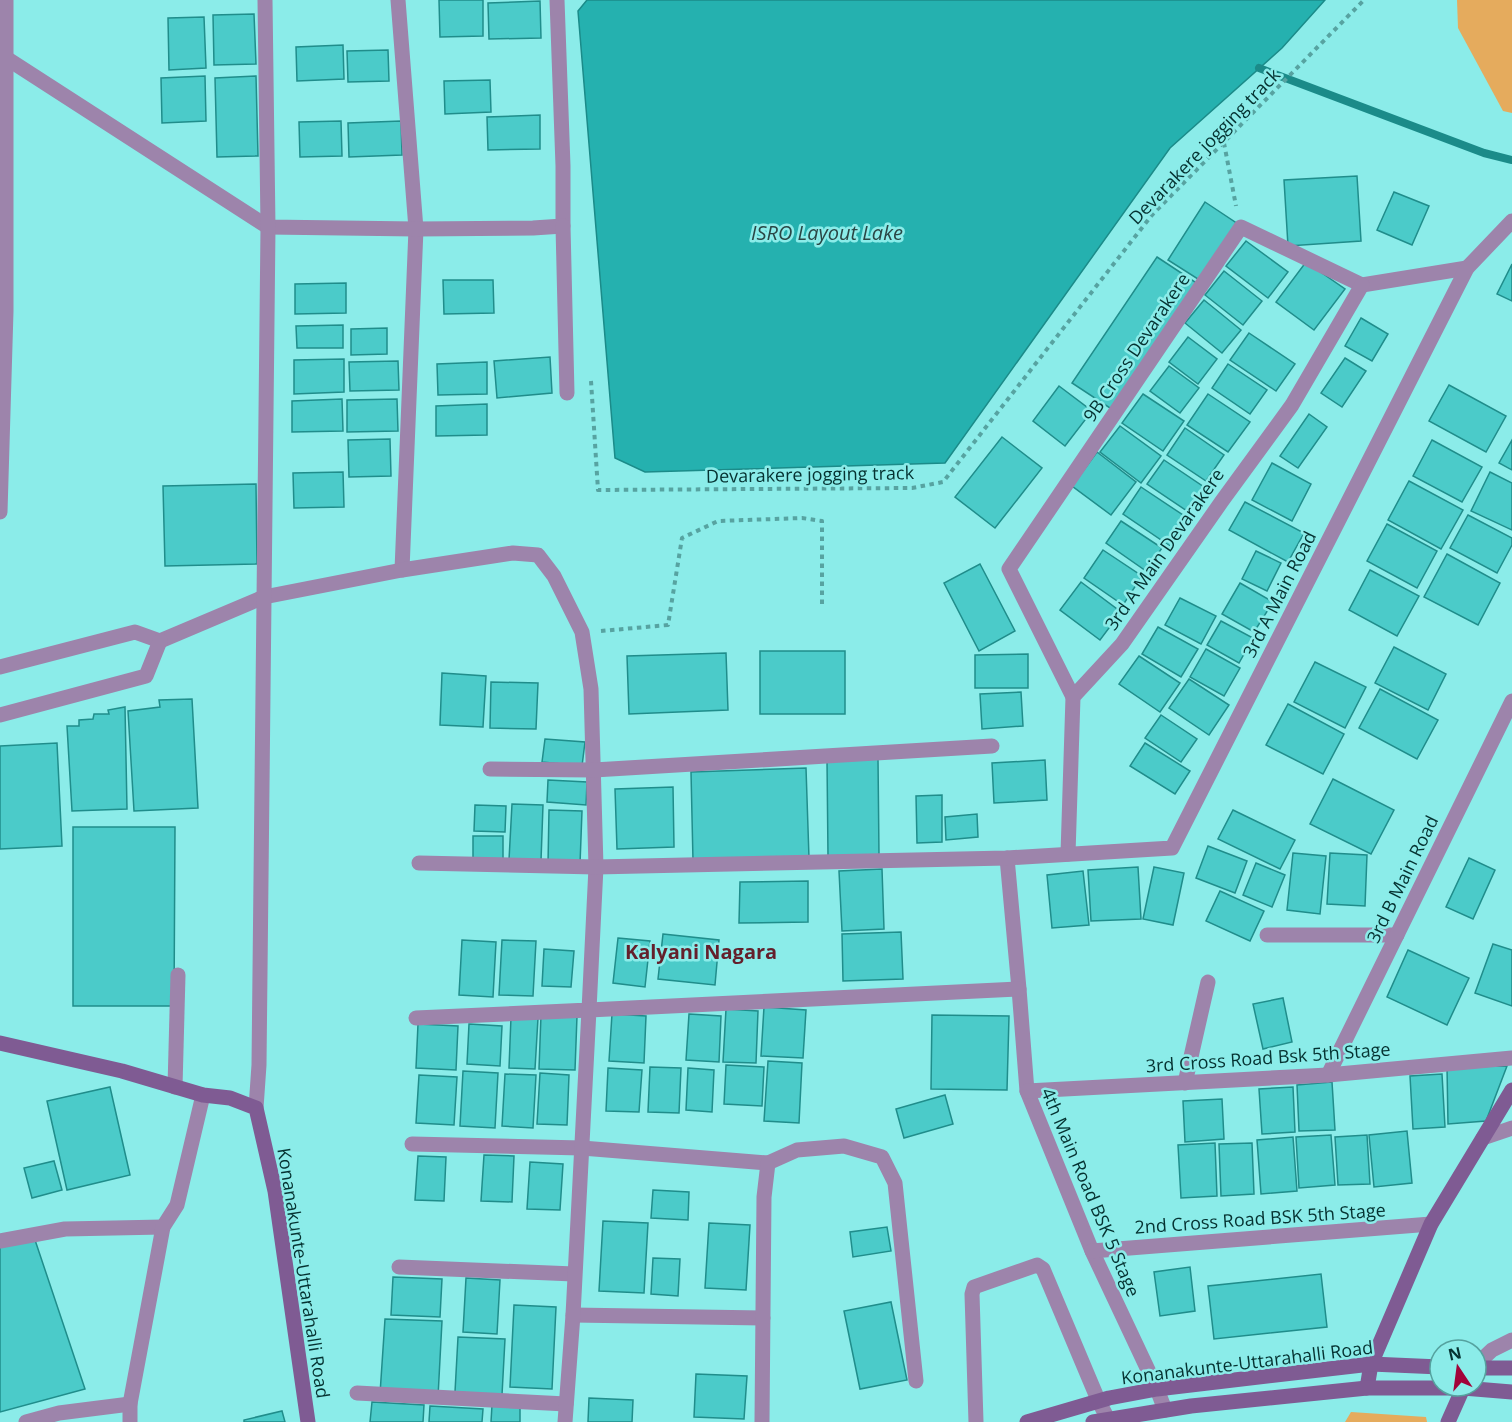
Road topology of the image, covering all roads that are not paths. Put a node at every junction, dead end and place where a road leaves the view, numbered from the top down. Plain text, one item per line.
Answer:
1 (6, 0) edge
2 (265, 0) edge
3 (399, 0) edge
4 (556, 0) edge
5 (2, 56) edge
6 (1512, 221) edge
7 (563, 226) junction
8 (268, 227) junction
9 (416, 229) junction
10 (1467, 268) junction
11 (1362, 285) junction
12 (3, 309) edge
13 (567, 393) dead end
14 (0, 512) edge
15 (402, 570) junction
16 (264, 597) junction
17 (160, 641) junction
18 (0, 667) edge
19 (1073, 697) junction
20 (1512, 701) edge
21 (0, 715) edge
22 (992, 746) dead end
23 (490, 769) dead end
24 (594, 770) junction
25 (1068, 854) junction
26 (1007, 858) junction
27 (419, 863) dead end
28 (596, 867) junction
29 (1268, 934) dead end
30 (1397, 935) junction
31 (178, 975) dead end
32 (1208, 981) dead end
33 (1019, 989) junction
34 (589, 1011) junction
35 (416, 1018) dead end
36 (0, 1043) edge
37 (1512, 1058) edge
38 (1328, 1075) junction
39 (1185, 1083) junction
40 (175, 1087) junction
41 (1512, 1090) edge
42 (1027, 1091) junction
43 (203, 1095) junction
44 (256, 1108) junction
45 (1512, 1128) edge
46 (1483, 1138) junction
47 (411, 1144) dead end
48 (582, 1148) junction
49 (768, 1163) junction
50 (1431, 1224) junction
51 (163, 1227) junction
52 (0, 1241) edge
53 (1092, 1251) junction
54 (399, 1267) dead end
55 (574, 1274) junction
56 (573, 1315) junction
57 (763, 1318) junction
58 (1512, 1340) edge
59 (1488, 1354) edge
60 (1371, 1364) junction
61 (1428, 1366) edge
62 (1488, 1367) edge
63 (1512, 1368) edge
64 (916, 1381) dead end
65 (1428, 1387) edge
66 (1367, 1388) junction
67 (1157, 1389) junction
68 (1488, 1390) edge
69 (1512, 1392) edge
70 (357, 1393) dead end
71 (1459, 1398) edge
72 (1099, 1402) junction
73 (129, 1404) junction
74 (566, 1404) junction
75 (1165, 1410) junction
76 (1101, 1420) edge
77 (26, 1422) edge
78 (130, 1422) edge
79 (308, 1422) edge
80 (565, 1422) edge
81 (762, 1422) edge
82 (976, 1422) edge
83 (1026, 1422) edge
84 (1448, 1422) edge

1 - 5 street
2 - 8 street
3 - 9 street
4 - 7 street
5 - 8 street
5 - 12 street
6 - 10 street, 3rd A Main Road
7 - 9 street
7 - 13 street
8 - 9 street
8 - 16 street
9 - 15 street
10 - 11 street
10 - 25 street, 3rd A Main Road
11 - 19 street, 3rd A Main Devarakere
11 - 19 street, 9B Cross Devarakere
12 - 14 street
15 - 16 street
15 - 24 street
16 - 17 street
16 - 44 street
17 - 18 street
17 - 21 street
19 - 25 street
20 - 30 street, 3rd B Main Road
22 - 24 street
23 - 24 street
24 - 28 street
25 - 26 street, 3rd A Main Road
26 - 28 street, 3rd A Main Road
26 - 33 street, 4th Main Road BSK 5 Stage
27 - 28 street, 3rd A Main Road
28 - 34 street
29 - 30 street
30 - 38 street, 3rd B Main Road
31 - 40 street
32 - 39 street
33 - 34 street
33 - 42 street, 4th Main Road BSK 5 Stage
34 - 35 street
34 - 48 street
36 - 40 main road
37 - 38 street, 3rd Cross Road Bsk 5th Stage
38 - 39 street, 3rd Cross Road Bsk 5th Stage
39 - 42 street, 3rd Cross Road Bsk 5th Stage
40 - 43 main road
41 - 46 main road
42 - 53 street, 4th Main Road BSK 5 Stage
43 - 44 main road
43 - 51 street
44 - 79 main road, Konanakunte-Uttarahalli Road
45 - 46 street
46 - 50 main road
47 - 48 street
48 - 49 street
48 - 55 street
49 - 57 street
49 - 64 street
50 - 53 street, 2nd Cross Road BSK 5th Stage
50 - 60 main road
51 - 52 street
51 - 73 street
53 - 67 street, 4th Main Road BSK 5 Stage
54 - 55 street
55 - 56 street
56 - 57 street
56 - 74 street
57 - 81 street
58 - 59 street
60 - 61 main road, Konanakunte-Uttarahalli Road
60 - 66 main road
60 - 67 main road, Konanakunte-Uttarahalli Road
62 - 63 main road
65 - 66 main road
66 - 75 main road
67 - 72 main road, Konanakunte-Uttarahalli Road
67 - 75 street, 4th Main Road BSK 5 Stage
68 - 69 main road
70 - 74 street
71 - 84 main road
72 - 76 street
72 - 82 street
72 - 83 main road, Konanakunte-Uttarahalli Road
73 - 77 street
73 - 78 street
74 - 80 street
75 - 76 main road

